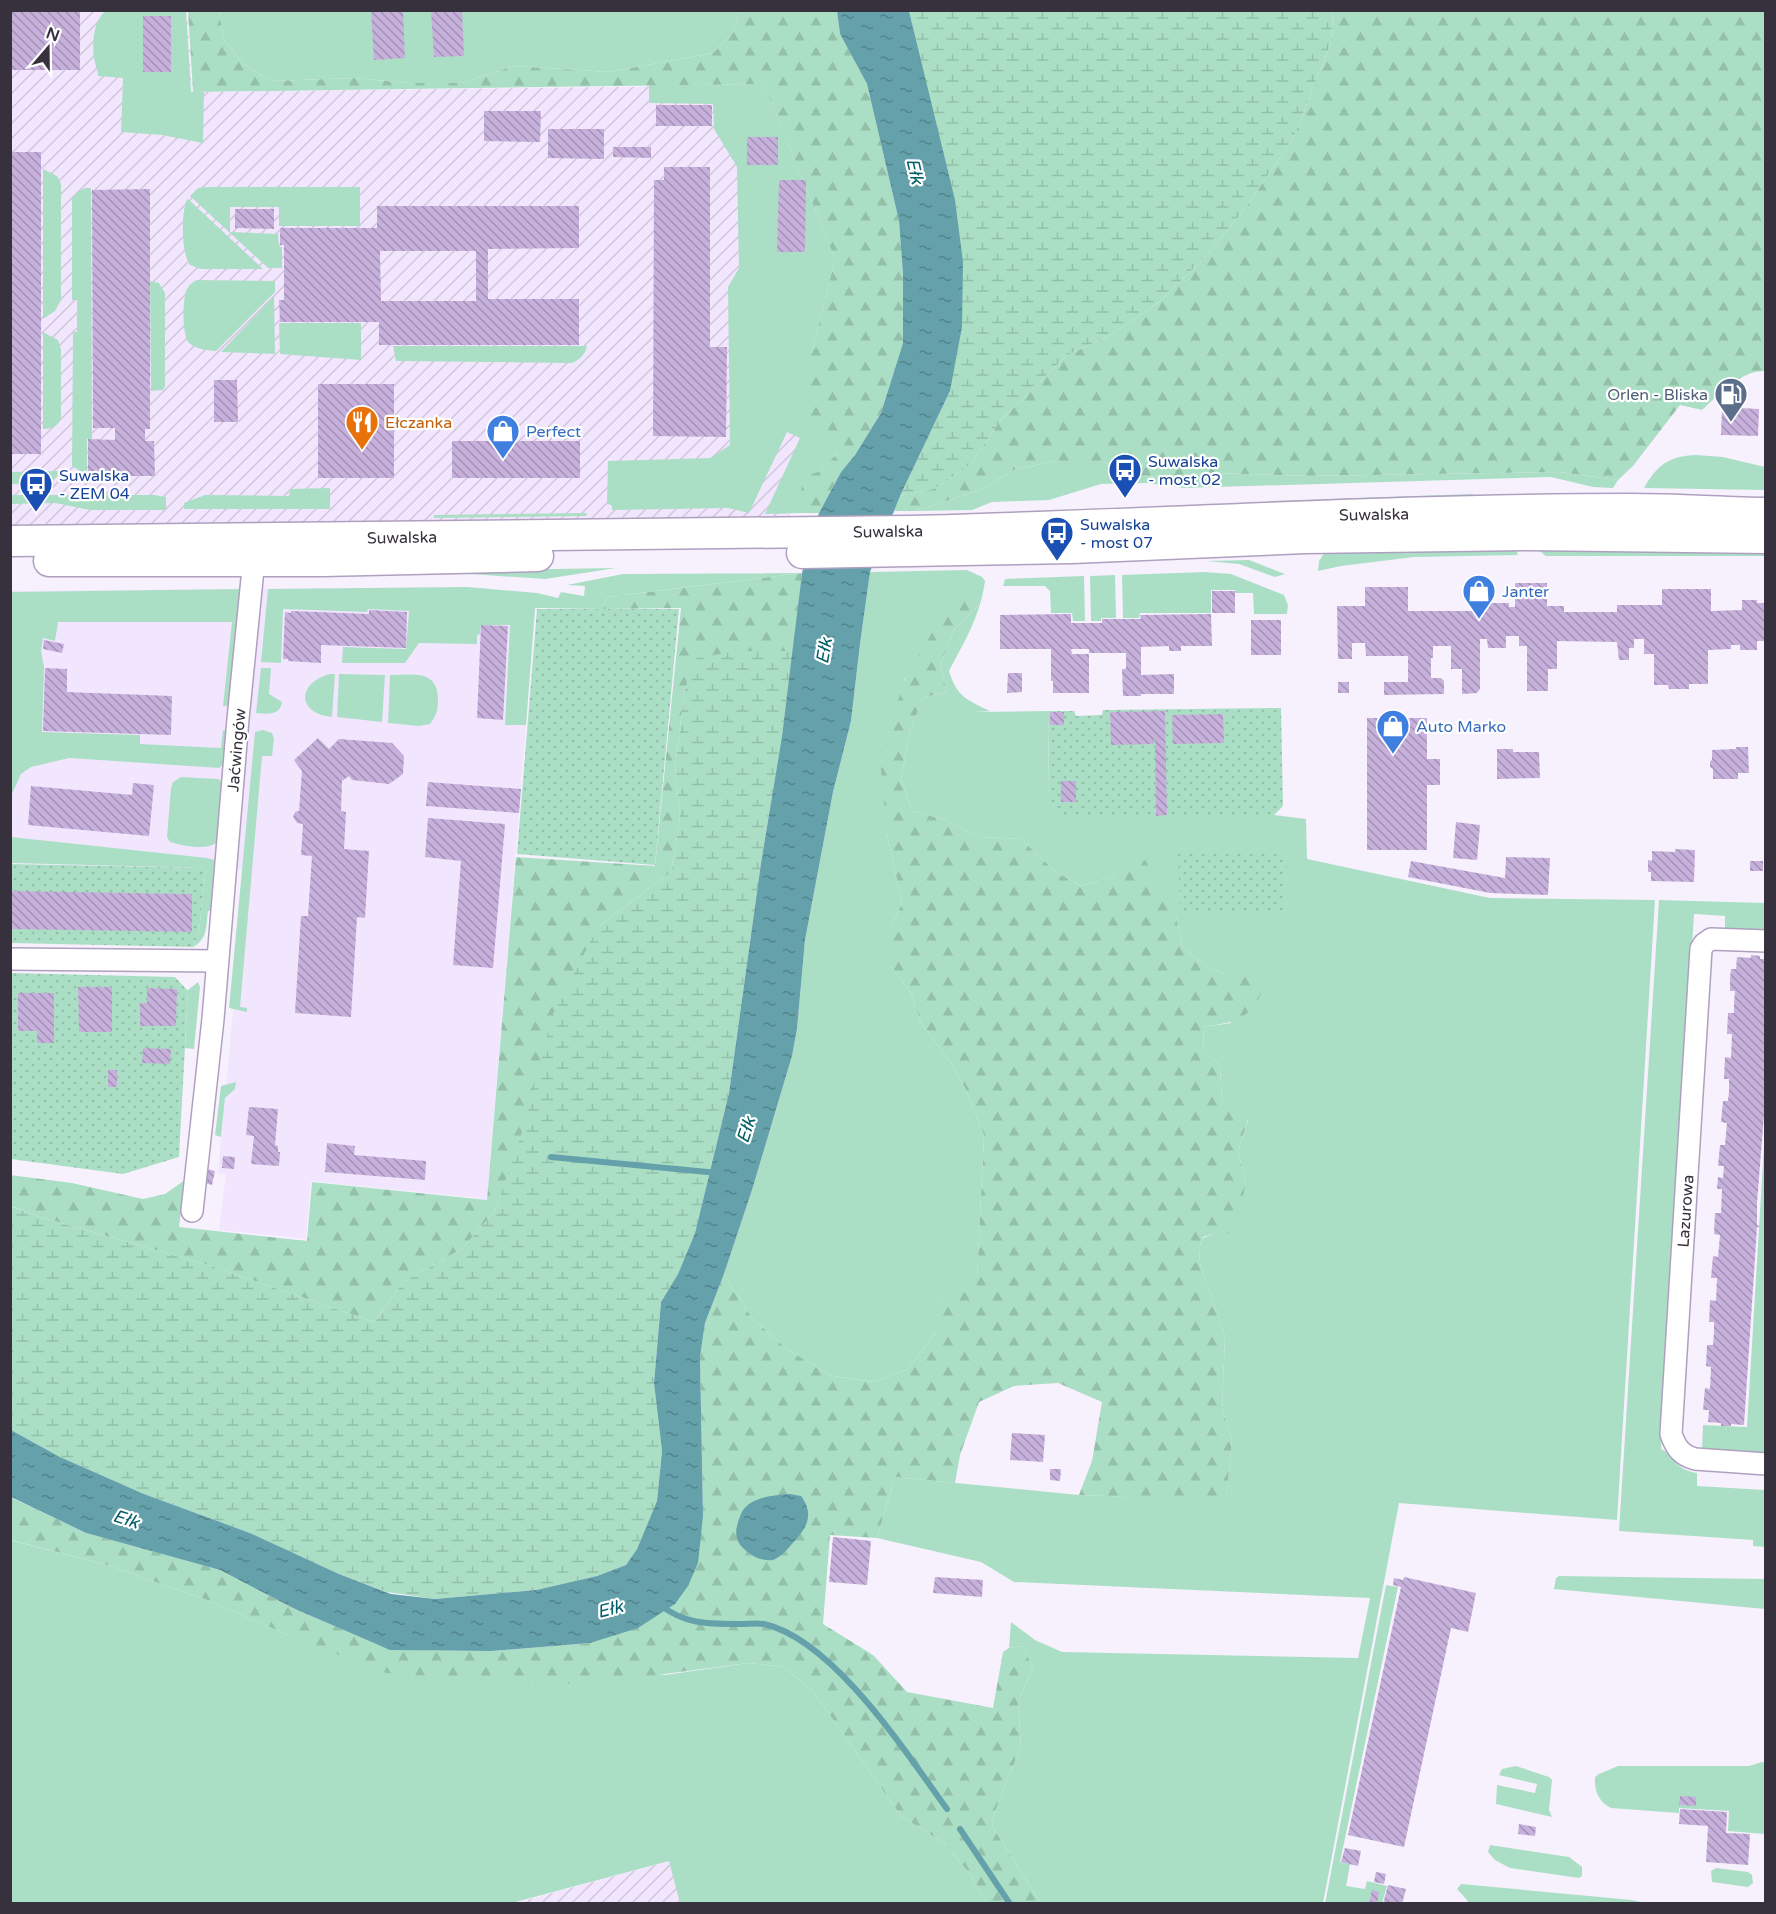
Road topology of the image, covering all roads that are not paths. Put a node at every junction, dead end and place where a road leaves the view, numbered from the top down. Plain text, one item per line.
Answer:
1 (1766, 513) edge
2 (1766, 538) edge
3 (10, 541) edge
4 (908, 542) junction
5 (255, 550) junction
6 (10, 562) edge
7 (1766, 941) edge
8 (10, 959) edge
9 (218, 961) junction
10 (192, 1211) dead end
11 (1766, 1464) edge

1 - 4 street, Suwalska
2 - 4 street, Suwalska
3 - 5 street, Suwalska
4 - 5 street, Suwalska
5 - 6 street, Suwalska
5 - 9 street, Jaćwingów
7 - 11 street, Lazurowa
8 - 9 street
9 - 10 street, Jaćwingów

